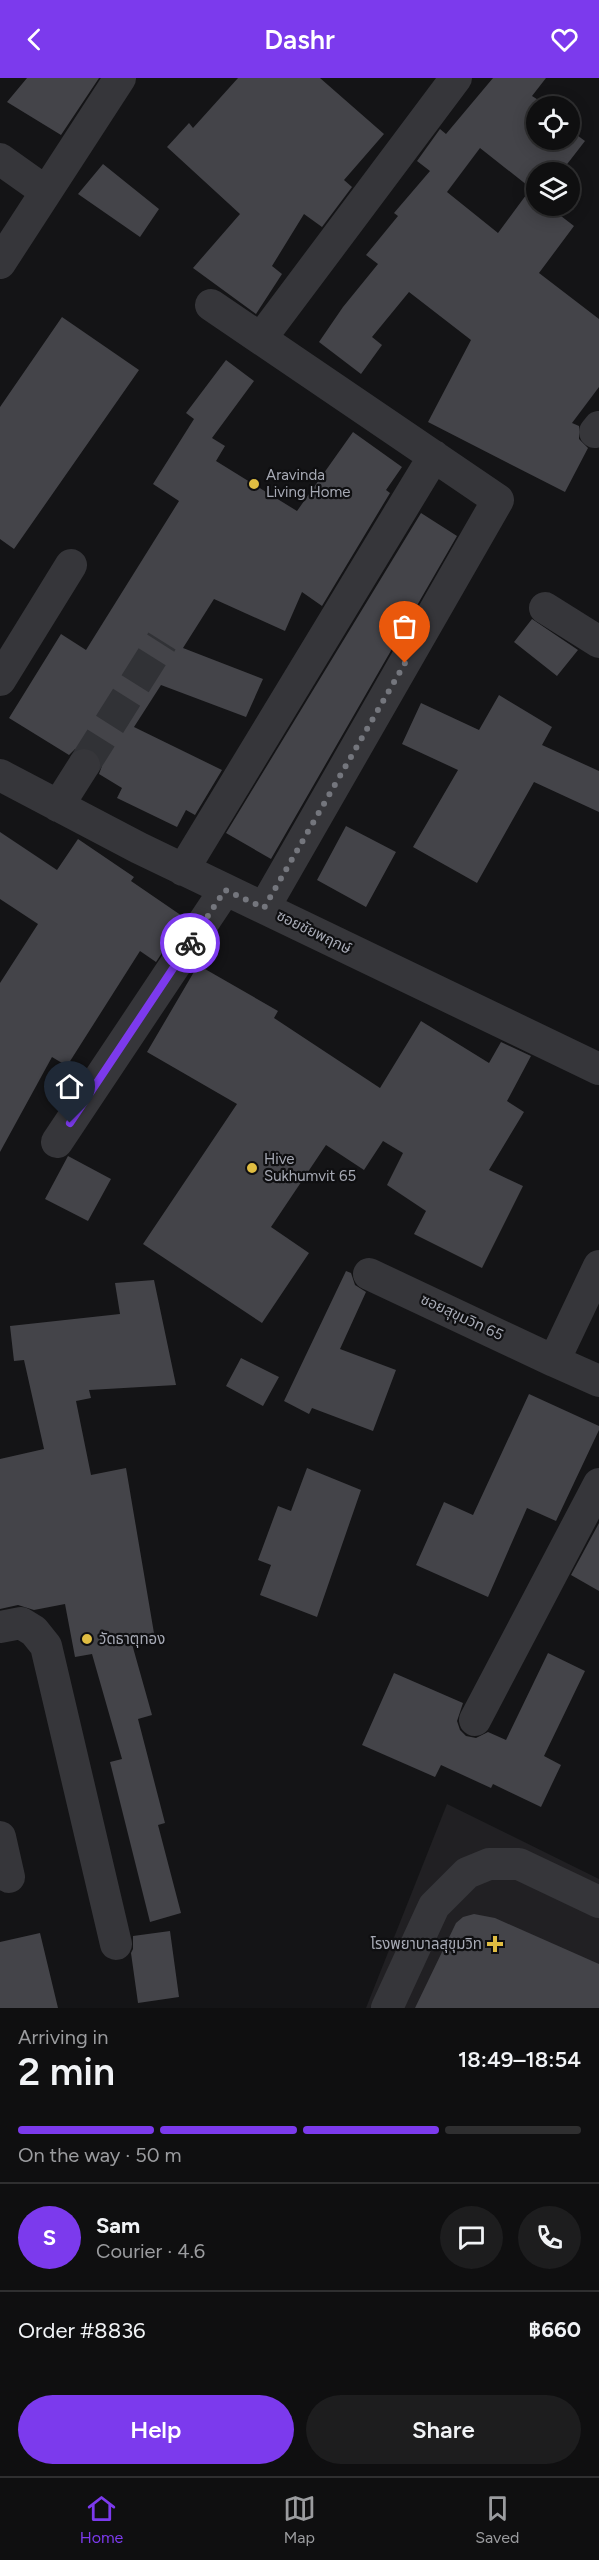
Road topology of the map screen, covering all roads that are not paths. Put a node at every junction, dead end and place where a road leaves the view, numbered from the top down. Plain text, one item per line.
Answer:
1 (120, 78) edge
2 (456, 78) edge
3 (0, 159) edge
4 (45, 191) junction
5 (0, 263) edge
6 (211, 305) dead end
7 (262, 338) junction
8 (434, 456) junction
9 (71, 565) dead end
10 (545, 608) dead end
11 (599, 642) edge
12 (0, 680) edge
13 (84, 765) tunnel mouth
14 (0, 775) edge
15 (58, 806) junction
16 (183, 870) junction
17 (225, 890) junction
18 (264, 908) junction
19 (599, 1069) edge
20 (57, 1142) dead end
21 (599, 1266) edge
22 (369, 1274) dead end
23 (554, 1361) junction
24 (599, 1381) edge
25 (599, 1484) edge
26 (0, 1627) edge
27 (475, 1720) dead end
28 (0, 1837) edge
29 (9, 1877) dead end
30 (599, 1902) edge
31 (116, 1944) dead end
32 (387, 2008) edge

1 - 4 street
2 - 7 street
3 - 4 street
4 - 5 street
6 - 7 street
7 - 8 street
8 - 16 street
8 - 18 street
9 - 12 street
10 - 11 street
13 - 15 street
14 - 15 street, ซอยชัยพฤกษ์
15 - 16 street, ซอยชัยพฤกษ์
16 - 17 street, ซอยชัยพฤกษ์
17 - 18 street, ซอยชัยพฤกษ์
17 - 20 street
18 - 19 street, ซอยชัยพฤกษ์
21 - 23 street
22 - 23 street, ซอยสุขุมวิท 65
23 - 24 street, ซอยสุขุมวิท 65
25 - 27 street
26 - 31 street
28 - 29 street
30 - 32 street

